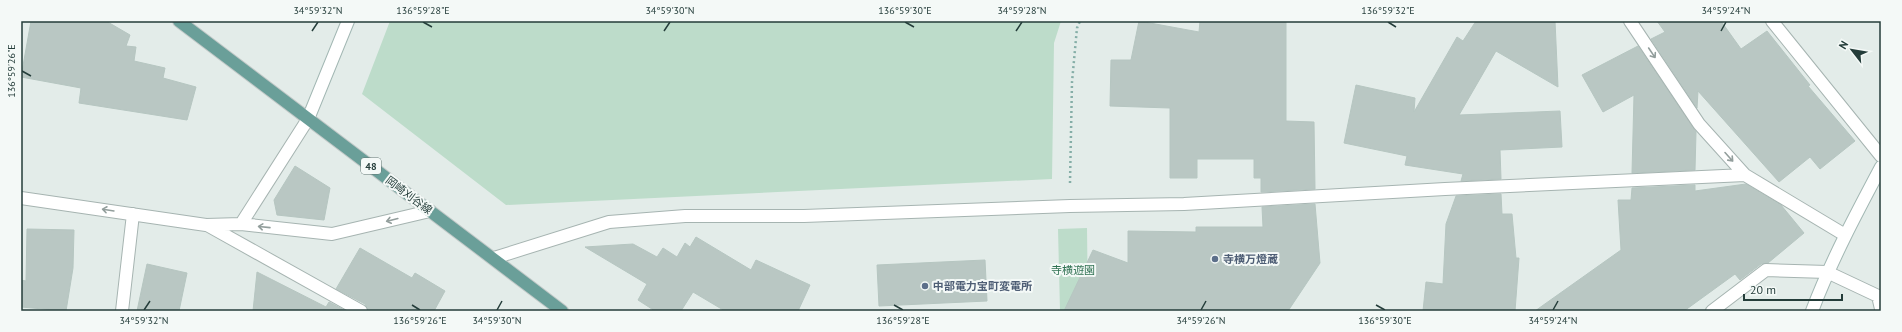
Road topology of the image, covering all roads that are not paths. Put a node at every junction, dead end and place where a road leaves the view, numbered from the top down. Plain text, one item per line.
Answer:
1 (179, 21) edge
2 (348, 21) edge
3 (1630, 21) edge
4 (1772, 21) edge
5 (308, 119) junction
6 (1881, 156) edge
7 (1881, 167) edge
8 (1745, 175) junction
9 (21, 198) edge
10 (430, 211) junction
11 (133, 214) junction
12 (241, 224) junction
13 (206, 225) junction
14 (1845, 235) junction
15 (494, 258) junction
16 (1827, 272) junction
17 (1879, 295) edge
18 (556, 309) edge
19 (1881, 309) edge
20 (122, 311) edge
21 (361, 311) edge
22 (1712, 311) edge
23 (1812, 311) edge

1 - 5 main road, 岡崎刈谷線 / 48
2 - 5 street
3 -> 8 street
4 - 6 street
5 - 10 main road, 岡崎刈谷線 / 48
5 - 12 street
7 - 14 street
8 - 14 street
8 - 15 street
11 -> 9 street
10 -> 12 street
10 - 15 main road, 岡崎刈谷線 / 48
11 - 13 street
11 - 20 street
12 - 13 street
13 - 21 street
14 - 16 street
15 - 18 main road, 岡崎刈谷線 / 48
16 - 17 street
16 - 22 street
16 - 23 street
17 - 19 street

